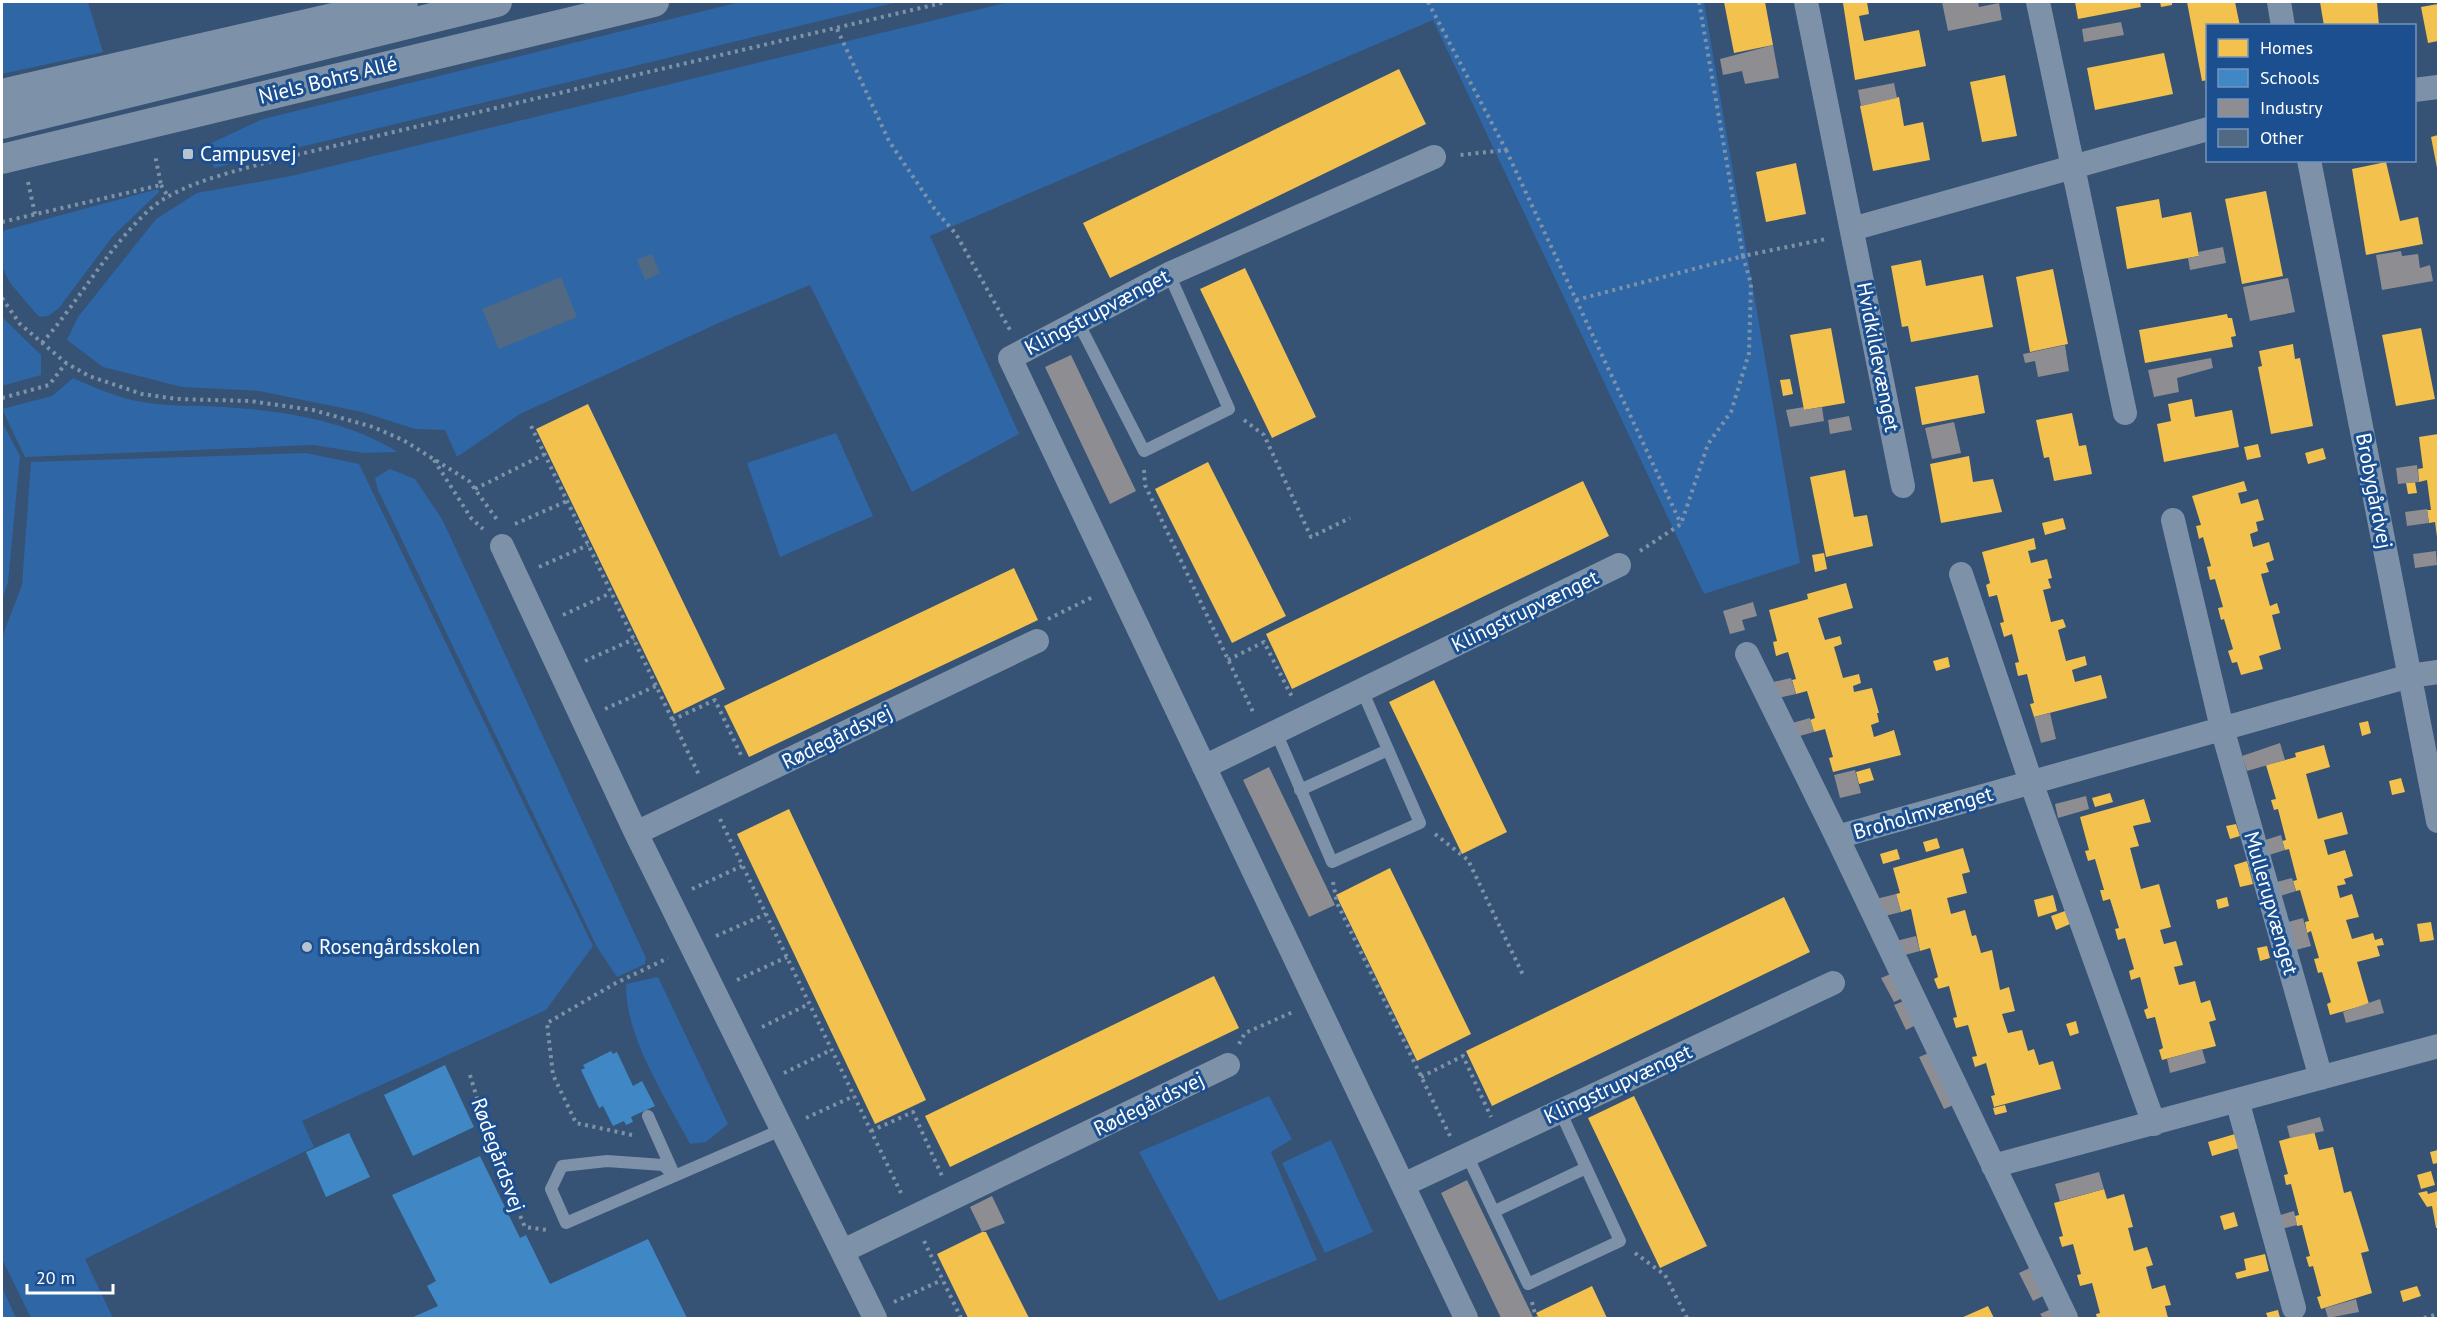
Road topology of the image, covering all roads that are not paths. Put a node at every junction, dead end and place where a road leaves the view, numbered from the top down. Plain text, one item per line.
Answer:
1 (404, 2) edge
2 (497, 2) edge
3 (654, 2) edge
4 (1806, 2) edge
5 (2038, 2) edge
6 (2279, 2) edge
7 (2283, 24) edge
8 (2439, 87) edge
9 (2416, 90) edge
10 (2, 94) edge
11 (2, 124) edge
12 (2206, 130) edge
13 (1444, 156) road end
14 (2, 159) edge
15 (2309, 162) edge
16 (2071, 167) junction
17 (1852, 229) junction
18 (1169, 274) junction
19 (1078, 322) junction
20 (2125, 413) dead end
21 (1903, 486) dead end
22 (2173, 520) dead end
23 (501, 538) road end
24 (1619, 565) road end
25 (1961, 574) dead end
26 (1037, 641) road end
27 (1747, 654) dead end
28 (2439, 672) edge
29 (2410, 676) junction
30 (1362, 690) junction
31 (2222, 728) junction
32 (1271, 734) junction
33 (1388, 750) junction
34 (1204, 767) junction
35 (2031, 782) junction
36 (1300, 790) junction
37 (2439, 821) edge
38 (636, 833) junction
39 (1837, 837) junction
40 (1833, 983) dead end
41 (2439, 1047) edge
42 (1228, 1065) road end
43 (2321, 1078) junction
44 (2237, 1100) junction
45 (1560, 1111) junction
46 (648, 1116) dead end
47 (2154, 1124) junction
48 (783, 1129) junction
49 (1464, 1156) junction
50 (1993, 1166) junction
51 (1586, 1168) junction
52 (674, 1175) junction
53 (1403, 1185) junction
54 (1494, 1211) junction
55 (843, 1251) junction
56 (2294, 1308) dead end
57 (875, 1318) edge
58 (1466, 1318) edge
59 (2066, 1318) edge

1 - 10 street
2 - 11 street
3 - 14 street, Niels Bohrs Allé
4 - 17 street, Hvidkildevænget
5 - 16 street
6 - 7 street
8 - 9 street
12 - 16 street
13 - 18 street, Klingstrupvænget
15 - 29 street, Brobygårdvej
16 - 17 street
16 - 20 street
17 - 21 street, Hvidkildevænget
18 - 19 street, Klingstrupvænget
18 - 19 lane
19 - 34 street, Klingstrupvænget
22 - 31 street
23 - 38 street
24 - 30 street, Klingstrupvænget
25 - 35 street
26 - 38 street, Rødegårdsvej
27 - 39 street, Broholmvænget
28 - 29 street, Broholmvænget
29 - 31 street, Broholmvænget
29 - 37 street, Brobygårdvej
30 - 32 street, Klingstrupvænget
30 - 33 lane
31 - 35 street, Broholmvænget
31 - 43 street, Mullerupvænget
32 - 34 street, Klingstrupvænget
32 - 36 lane
33 - 36 lane
33 - 36 lane
34 - 53 street, Klingstrupvænget
35 - 39 street, Broholmvænget
35 - 47 street
38 - 48 street
39 - 50 street
40 - 45 street, Klingstrupvænget
41 - 43 street
42 - 55 street, Rødegårdsvej
43 - 44 street
44 - 47 street
44 - 56 street
45 - 49 street, Klingstrupvænget
45 - 51 lane
46 - 52 lane
47 - 50 street
48 - 52 lane
48 - 55 street
49 - 53 street, Klingstrupvænget
49 - 54 lane
50 - 59 street
51 - 54 lane
51 - 54 lane
52 - 52 lane, Rødegårdsvej
53 - 58 street, Klingstrupvænget
55 - 57 street

